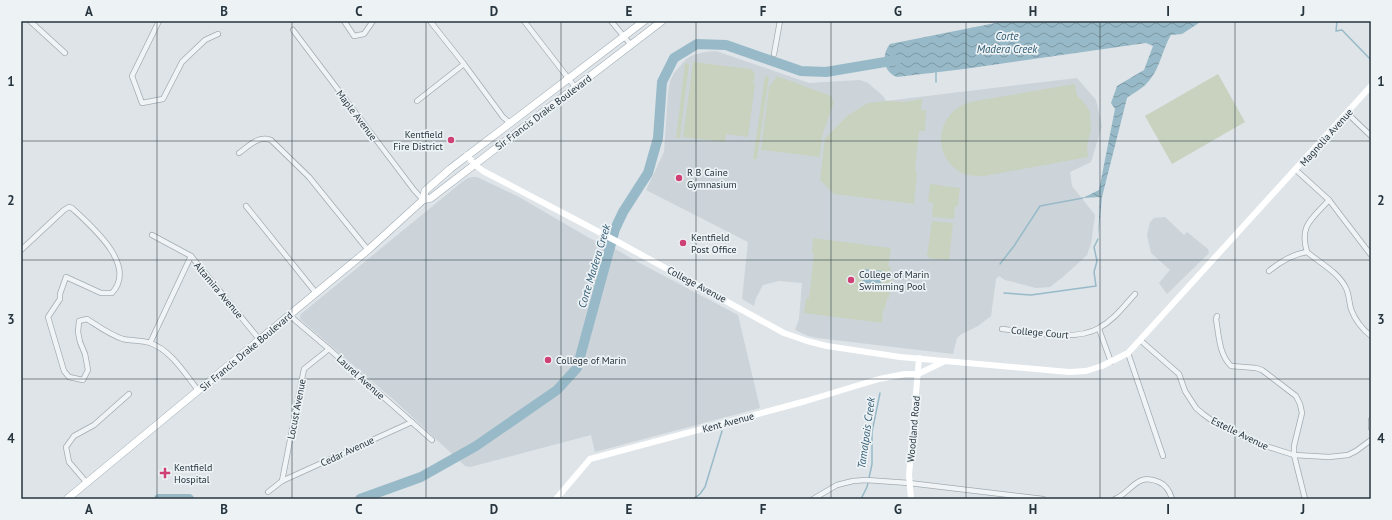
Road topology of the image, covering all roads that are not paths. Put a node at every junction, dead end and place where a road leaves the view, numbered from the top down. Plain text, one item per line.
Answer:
1 (30, 21) edge
2 (159, 21) edge
3 (344, 21) edge
4 (373, 21) edge
5 (430, 21) edge
6 (524, 21) edge
7 (611, 21) edge
8 (644, 21) edge
9 (662, 21) edge
10 (780, 21) edge
11 (293, 30) dead end
12 (218, 34) dead end
13 (624, 36) junction
14 (631, 45) junction
15 (65, 53) dead end
16 (774, 54) dead end
17 (464, 64) junction
18 (569, 78) junction
19 (1371, 86) edge
20 (575, 87) junction
21 (416, 101) dead end
22 (1347, 113) junction
23 (510, 123) junction
24 (1371, 136) edge
25 (239, 154) dead end
26 (468, 155) junction
27 (474, 164) junction
28 (1296, 170) junction
29 (423, 200) junction
30 (1328, 200) junction
31 (246, 206) dead end
32 (152, 235) dead end
33 (21, 250) edge
34 (368, 250) junction
35 (1307, 252) junction
36 (1371, 255) edge
37 (191, 256) junction
38 (1269, 271) dead end
39 (316, 293) junction
40 (1135, 294) dead end
41 (289, 315) junction
42 (1217, 316) dead end
43 (1002, 329) dead end
44 (1099, 329) junction
45 (1371, 336) edge
46 (260, 339) junction
47 (1140, 340) junction
48 (150, 343) junction
49 (329, 349) junction
50 (1128, 353) junction
51 (919, 358) junction
52 (945, 361) junction
53 (1111, 362) junction
54 (918, 374) junction
55 (198, 390) junction
56 (129, 394) dead end
57 (1371, 420) edge
58 (412, 422) junction
59 (1371, 428) edge
60 (432, 440) dead end
61 (1371, 440) edge
62 (1294, 455) junction
63 (1163, 456) dead end
64 (282, 481) junction
65 (87, 483) junction
66 (909, 483) junction
67 (268, 492) dead end
68 (67, 499) edge
69 (556, 499) edge
70 (812, 499) edge
71 (911, 499) edge
72 (1043, 499) edge
73 (1115, 499) edge
74 (1172, 499) edge
75 (1305, 499) edge

1 - 15 street
2 - 12 street
3 - 4 street
5 - 17 street
6 - 18 street
7 - 13 street
8 - 13 main road, Sir Francis Drake Boulevard
9 - 14 main road, Sir Francis Drake Boulevard
10 - 16 street
11 - 29 street, Maple Avenue
13 - 14 street
13 - 18 main road, Sir Francis Drake Boulevard
14 - 20 main road, Sir Francis Drake Boulevard
17 - 21 street
17 - 23 street
18 - 20 street
18 - 23 main road, Sir Francis Drake Boulevard
19 - 22 main road, Magnolia Avenue
20 - 27 main road, Sir Francis Drake Boulevard
22 - 24 street
22 - 28 main road, Magnolia Avenue
23 - 26 main road, Sir Francis Drake Boulevard
25 - 34 street
26 - 27 main road, College Avenue
26 - 29 main road, Sir Francis Drake Boulevard
27 - 29 main road, Sir Francis Drake Boulevard
27 - 51 main road, College Avenue
28 - 30 street
28 - 47 main road, Magnolia Avenue
29 - 34 main road, Sir Francis Drake Boulevard
30 - 35 street
30 - 36 street
31 - 39 street
32 - 37 street, Altamira Avenue
33 - 48 street
34 - 39 main road, Sir Francis Drake Boulevard
35 - 38 street
35 - 45 street
37 - 46 street, Altamira Avenue
37 - 48 street
39 - 41 main road, Sir Francis Drake Boulevard
40 - 44 street, College Court
41 - 46 main road, Sir Francis Drake Boulevard
41 - 49 street, Laurel Avenue
42 - 62 street
43 - 44 street, College Court
44 - 53 street
46 - 55 main road, Sir Francis Drake Boulevard
47 - 50 main road, College Avenue
47 - 62 street, Estelle Avenue
48 - 55 street
49 - 58 street, Laurel Avenue
49 - 64 street, Locust Avenue
50 - 53 main road, College Avenue
50 - 63 street
51 - 52 main road, College Avenue
51 - 54 main road, Woodland Road
52 - 53 main road, College Avenue
52 - 54 main road
54 - 66 main road, Woodland Road
54 - 69 main road, Kent Avenue
55 - 65 main road, Sir Francis Drake Boulevard
56 - 65 street
57 - 59 street
58 - 60 street, Laurel Avenue
58 - 64 street, Cedar Avenue
61 - 62 street, Estelle Avenue
62 - 75 street
64 - 67 street, Cedar Avenue
65 - 68 main road, Sir Francis Drake Boulevard
66 - 70 street
66 - 71 main road, Woodland Road
66 - 72 street
73 - 74 street

